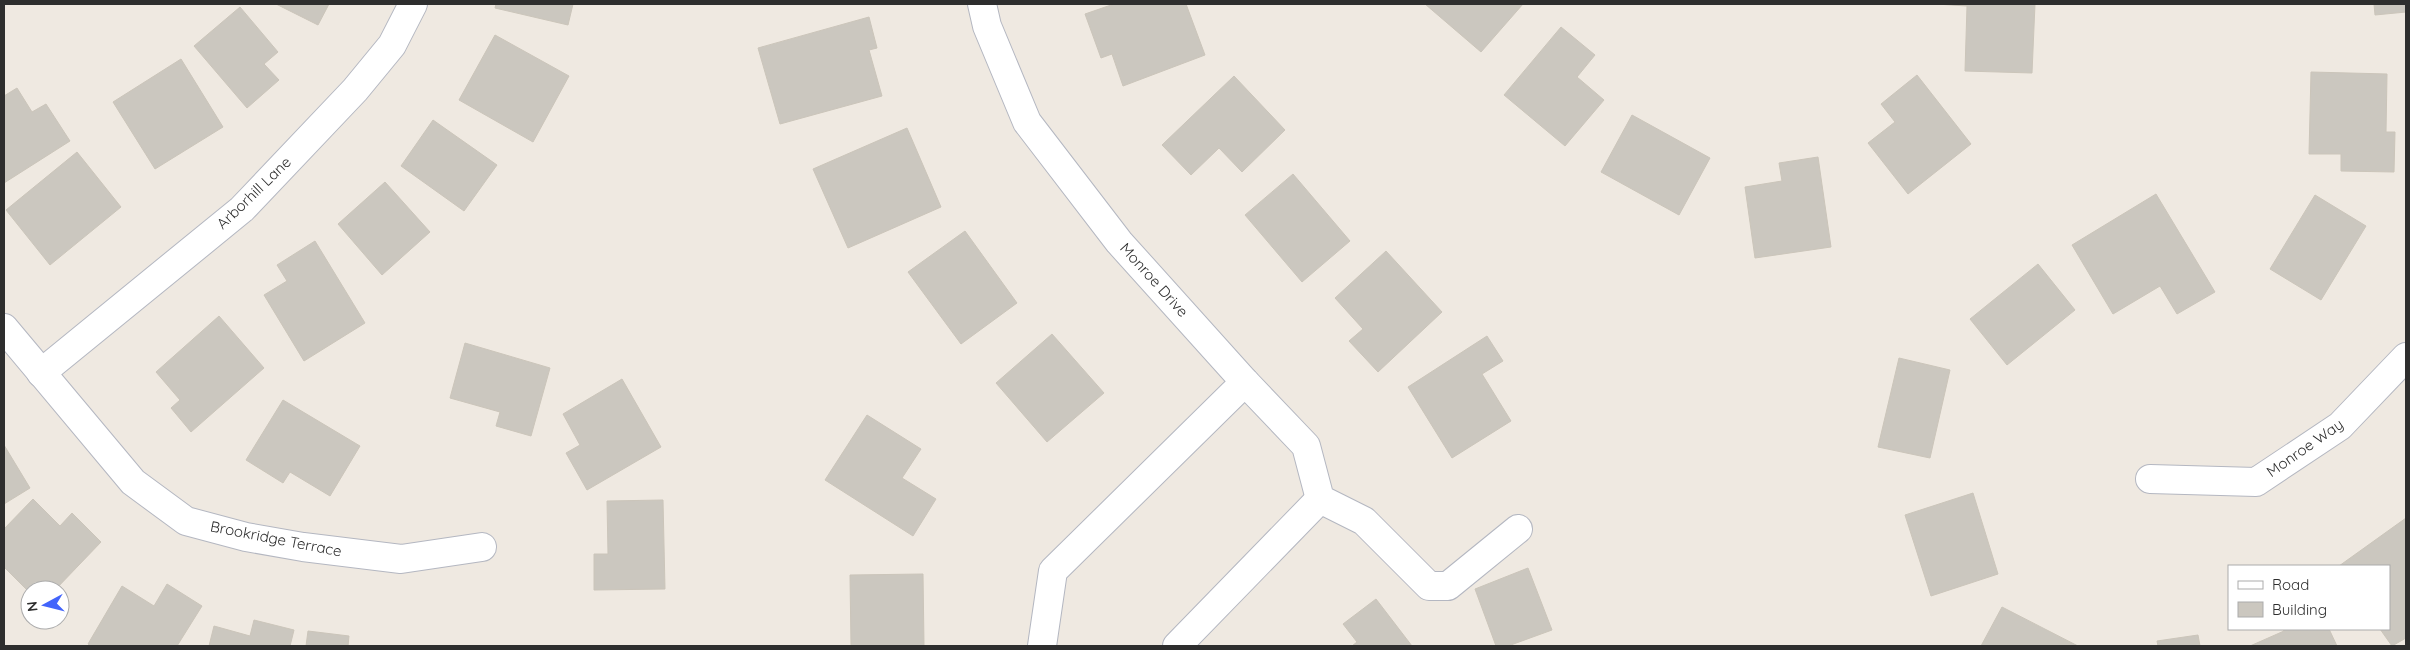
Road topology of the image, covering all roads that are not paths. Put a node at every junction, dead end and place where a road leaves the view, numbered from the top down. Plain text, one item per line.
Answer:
1 (412, 4) edge
2 (982, 4) edge
3 (4, 328) edge
4 (2406, 357) edge
5 (41, 373) junction
6 (1245, 382) junction
7 (2150, 479) dead end
8 (1320, 500) junction
9 (1518, 529) dead end
10 (482, 547) dead end
11 (1042, 646) edge
12 (1177, 646) edge

1 - 5 street, Arborhill Lane
2 - 6 street, Monroe Drive
3 - 5 street, Brookridge Terrace
4 - 7 street, Monroe Way
5 - 10 street, Brookridge Terrace
6 - 8 street, Monroe Drive
6 - 11 street
8 - 9 street
8 - 12 street

